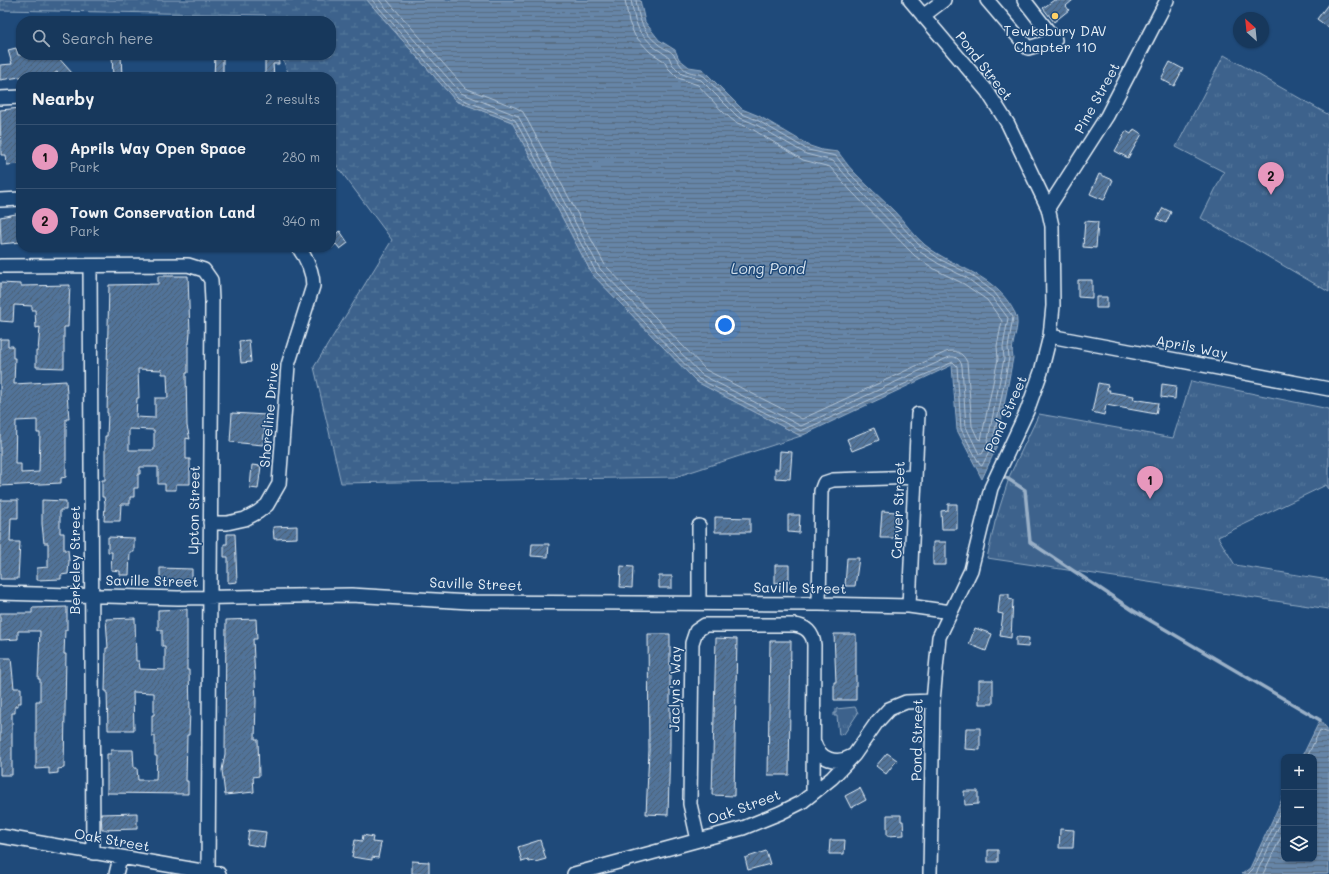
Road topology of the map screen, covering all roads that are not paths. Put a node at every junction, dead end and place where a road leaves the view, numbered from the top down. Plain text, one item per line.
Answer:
1 (910, 0) edge
2 (944, 0) edge
3 (987, 0) edge
4 (1024, 0) edge
5 (1167, 0) edge
6 (923, 16) junction
7 (16, 97) edge
8 (0, 98) edge
9 (16, 199) edge
10 (0, 200) edge
11 (1048, 208) junction
12 (302, 252) edge
13 (0, 266) edge
14 (90, 266) junction
15 (1050, 336) junction
16 (1329, 389) edge
17 (918, 414) dead end
18 (915, 477) junction
19 (210, 523) junction
20 (699, 526) dead end
21 (0, 593) edge
22 (92, 596) junction
23 (209, 598) junction
24 (699, 603) junction
25 (819, 604) junction
26 (909, 606) junction
27 (951, 612) junction
28 (933, 701) junction
29 (814, 739) junction
30 (854, 755) junction
31 (814, 793) junction
32 (0, 836) edge
33 (698, 840) junction
34 (93, 853) junction
35 (120, 858) junction
36 (162, 869) edge
37 (214, 873) edge
38 (116, 874) edge
39 (574, 874) edge
40 (930, 874) edge

1 - 6 street, Pond Street
2 - 6 street
3 - 4 street
5 - 11 street, Pine Street
6 - 11 street, Pond Street
7 - 8 street
9 - 10 street
11 - 15 street, Pond Street
12 - 19 street, Shoreline Drive
13 - 14 street
14 - 19 street, Upton Street
14 - 22 street, Berkeley Street
15 - 16 street, Aprils Way
15 - 27 street, Pond Street
17 - 18 street, Carver Street
18 - 25 street
18 - 26 street, Carver Street
19 - 23 street, Upton Street
20 - 24 street
21 - 22 street, Saville Street
22 - 23 street, Saville Street
22 - 34 street, Berkeley Street
23 - 24 street, Saville Street
23 - 37 street, Upton Street
24 - 25 street, Saville Street
25 - 26 street, Saville Street
26 - 27 street, Saville Street
27 - 28 street, Pond Street
28 - 30 street, Oak Street
28 - 40 street, Pond Street
29 - 30 street
29 - 31 street
29 - 33 street, Jaclyn's Way
30 - 31 street, Oak Street
31 - 33 street, Oak Street
32 - 34 street, Oak Street
33 - 39 street, Oak Street
34 - 35 street, Oak Street
35 - 36 street, Oak Street
35 - 38 street
36 - 37 street, Oak Street

